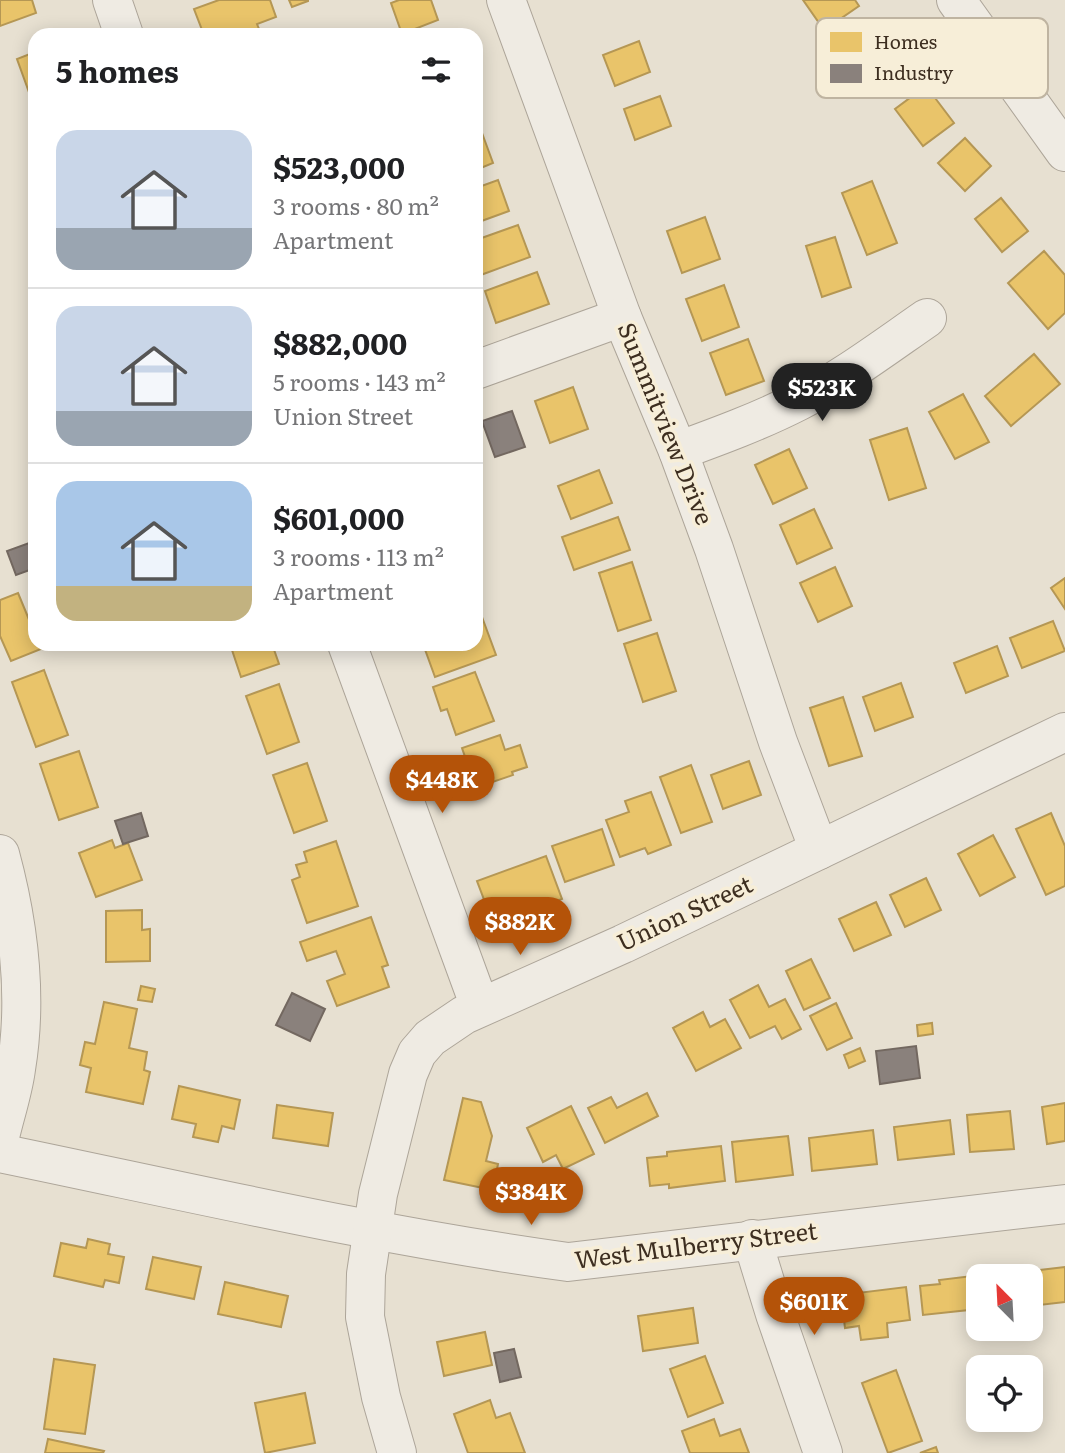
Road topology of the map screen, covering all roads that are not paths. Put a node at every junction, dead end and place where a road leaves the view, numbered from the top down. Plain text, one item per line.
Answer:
1 (112, 0) edge
2 (506, 0) edge
3 (956, 0) edge
4 (969, 18) edge
5 (122, 28) edge
6 (1026, 98) edge
7 (1065, 152) edge
8 (622, 317) junction
9 (927, 318) dead end
10 (483, 367) edge
11 (678, 451) junction
12 (350, 651) edge
13 (1065, 732) edge
14 (819, 850) junction
15 (0, 854) edge
16 (480, 1007) junction
17 (0, 1137) edge
18 (0, 1153) edge
19 (1065, 1204) edge
20 (372, 1229) junction
21 (752, 1239) junction
22 (397, 1453) edge
23 (823, 1453) edge

1 - 5 street
2 - 8 street, Summitview Drive
3 - 4 street
6 - 7 street
8 - 10 street
8 - 11 street, Summitview Drive
9 - 11 street
11 - 14 street, Summitview Drive
12 - 16 street
13 - 14 street, Union Street
14 - 16 street, Union Street
15 - 17 street
16 - 20 street, Union Street
18 - 20 street, West Mulberry Street
19 - 21 street, West Mulberry Street
20 - 21 street, West Mulberry Street
20 - 22 street, Union Street
21 - 23 street

